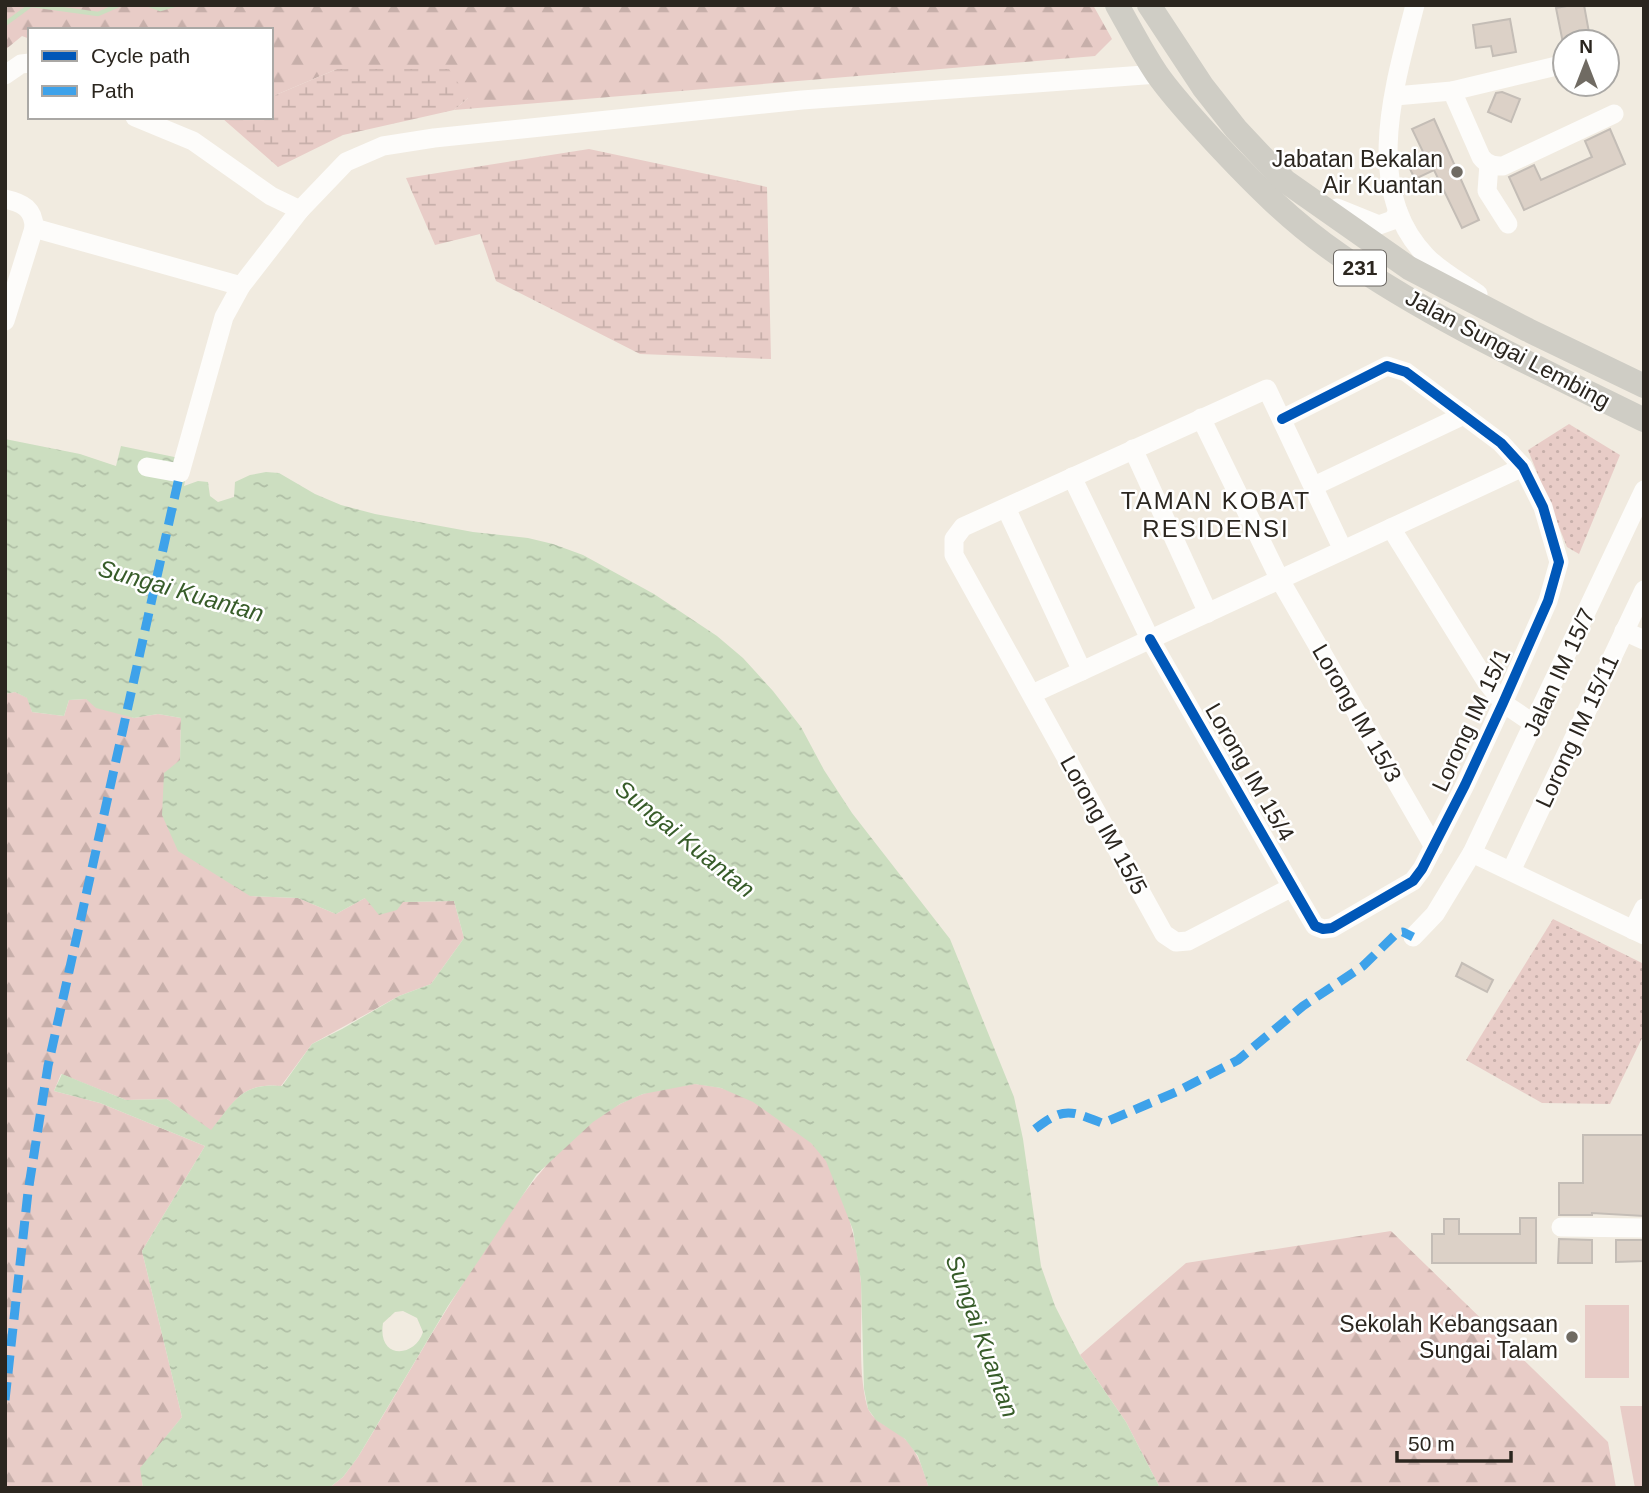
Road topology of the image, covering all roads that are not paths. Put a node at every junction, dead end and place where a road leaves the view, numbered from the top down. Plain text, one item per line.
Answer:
1 (1116, 5) edge
2 (1149, 5) edge
3 (1415, 5) edge
4 (28, 63) edge
5 (1551, 67) edge
6 (1157, 74) junction
7 (5, 75) edge
8 (1452, 91) junction
9 (1395, 96) junction
10 (1614, 114) dead end
11 (140, 119) edge
12 (1489, 164) junction
13 (5, 199) edge
14 (1317, 203) junction
15 (300, 210) junction
16 (1398, 211) junction
17 (1508, 224) dead end
18 (34, 229) junction
19 (241, 286) junction
20 (5, 321) edge
21 (1528, 330) junction
22 (1644, 386) edge
23 (1464, 415) junction
24 (1201, 418) junction
25 (1282, 419) junction
26 (1643, 420) edge
27 (1133, 449) junction
28 (146, 467) dead end
29 (1523, 467) junction
30 (1072, 477) junction
31 (1314, 485) junction
32 (1644, 490) edge
33 (1006, 508) junction
34 (1391, 528) junction
35 (1343, 550) junction
36 (1280, 580) junction
37 (1644, 590) edge
38 (1208, 613) junction
39 (1624, 631) junction
40 (1150, 639) junction
41 (1644, 640) edge
42 (1082, 671) junction
43 (1032, 694) junction
44 (1503, 703) junction
45 (1534, 724) junction
46 (1434, 847) junction
47 (1472, 853) junction
48 (1511, 871) junction
49 (1292, 887) junction
50 (1644, 908) edge
51 (1315, 926) joint
52 (1638, 932) edge
53 (1413, 937) dead end
54 (1561, 1227) dead end
55 (1644, 1228) edge

1 - 6 main road, Jalan Sungai Lembing / 231
2 - 14 main road, Jalan Sungai Lembing / 231
3 - 9 street
4 - 7 street
5 - 8 street
6 - 15 street
6 - 26 main road, Jalan Sungai Lembing / 231
8 - 9 street
8 - 12 street
9 - 16 street
10 - 12 street
11 - 15 street
12 - 17 street
13 - 18 street
14 - 16 street
14 - 21 main road, Jalan Sungai Lembing / 231
15 - 19 street
16 - 21 street
18 - 19 street
18 - 20 street
19 - 28 street
21 - 22 main road, Jalan Sungai Lembing / 231
23 - 25 street, Lorong IM 15/1
23 - 29 street, Lorong IM 15/1
23 - 31 street
24 - 25 street, Lorong IM 15/5
24 - 27 street, Lorong IM 15/5
24 - 36 street, Lorong IM 15/3
25 - 31 street
27 - 30 street, Lorong IM 15/5
27 - 38 street
29 - 34 street
29 - 44 street, Lorong IM 15/1
30 - 33 street, Lorong IM 15/5
30 - 40 street, Lorong IM 15/4
31 - 35 street
32 - 45 street, Jalan IM 15/7
33 - 42 street
33 - 43 street, Lorong IM 15/5
34 - 35 street
34 - 44 street
35 - 36 street
36 - 38 street
36 - 46 street, Lorong IM 15/3
37 - 39 street, Lorong IM 15/11
38 - 40 street
39 - 41 street
39 - 48 street, Lorong IM 15/11
40 - 42 street
40 - 49 street, Lorong IM 15/4
42 - 43 street
43 - 49 street, Lorong IM 15/5
44 - 45 street
44 - 46 street, Lorong IM 15/1
45 - 47 street, Jalan IM 15/7
46 - 51 street, Lorong IM 15/1
47 - 48 street
47 - 53 street, Jalan IM 15/7
48 - 52 street
49 - 51 street, Lorong IM 15/4
50 - 52 street
54 - 55 street

